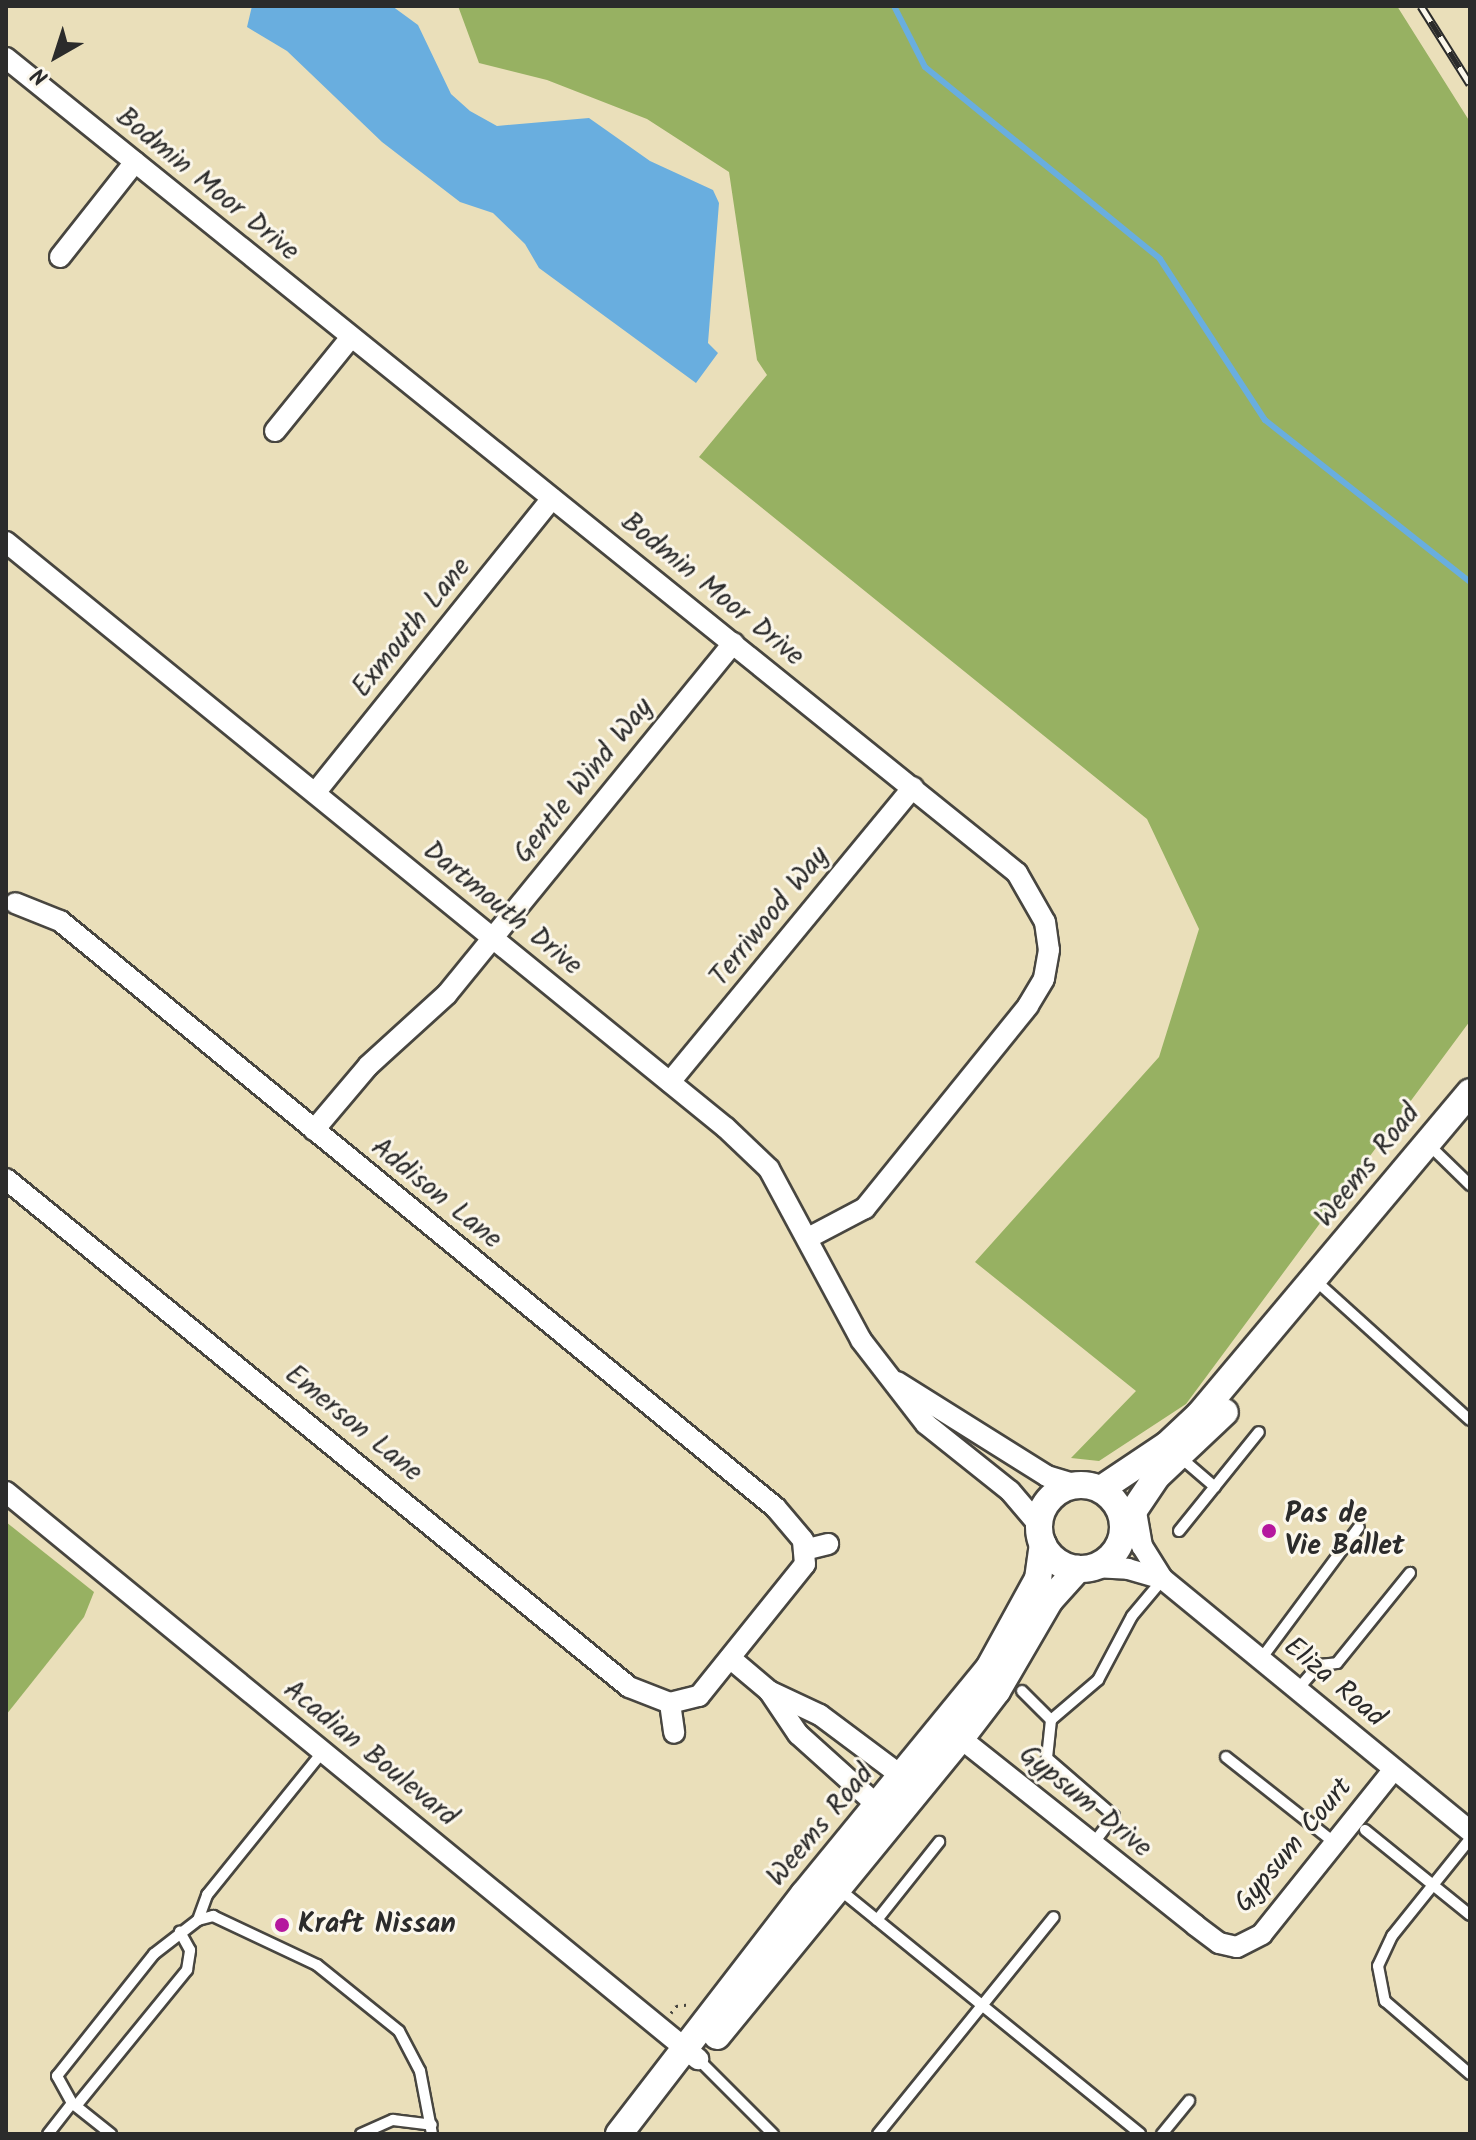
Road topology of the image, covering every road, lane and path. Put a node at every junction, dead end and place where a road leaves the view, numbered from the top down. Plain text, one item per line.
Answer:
1 (6, 58) edge
2 (135, 162) junction
3 (60, 257) dead end
4 (351, 337) junction
5 (275, 431) dead end
6 (552, 498) junction
7 (6, 542) edge
8 (733, 643) junction
9 (913, 787) junction
10 (315, 793) junction
11 (11, 897) edge
12 (493, 938) junction
13 (670, 1082) junction
14 (1470, 1092) edge
15 (314, 1130) junction
16 (1428, 1144) junction
17 (6, 1179) edge
18 (1470, 1185) edge
19 (808, 1238) junction
20 (1316, 1281) junction
21 (892, 1379) junction
22 (1470, 1420) edge
23 (1259, 1432) dead end
24 (1179, 1456) junction
25 (1073, 1484) junction
26 (1215, 1487) junction
27 (1101, 1489) junction
28 (6, 1492) edge
29 (1129, 1515) junction
30 (1359, 1527) dead end
31 (1179, 1531) dead end
32 (1040, 1534) junction
33 (828, 1544) dead end
34 (804, 1550) junction
35 (1086, 1568) junction
36 (1410, 1573) dead end
37 (1163, 1579) junction
38 (730, 1658) junction
39 (1261, 1659) junction
40 (1298, 1689) junction
41 (769, 1691) junction
42 (1022, 1691) dead end
43 (670, 1703) junction
44 (1051, 1720) junction
45 (953, 1732) junction
46 (674, 1733) dead end
47 (323, 1751) junction
48 (1226, 1757) dead end
49 (1394, 1769) junction
50 (903, 1777) junction
51 (879, 1807) junction
52 (1365, 1830) dead end
53 (1470, 1831) edge
54 (1470, 1839) edge
55 (939, 1842) dead end
56 (1335, 1843) junction
57 (1093, 1844) junction
58 (1433, 1885) junction
59 (839, 1889) junction
60 (1470, 1915) edge
61 (1054, 1917) dead end
62 (198, 1920) junction
63 (877, 1920) junction
64 (1189, 1921) joint
65 (180, 1932) junction
66 (982, 2006) junction
67 (692, 2054) junction
68 (1470, 2074) edge
69 (1189, 2101) dead end
70 (74, 2104) junction
71 (432, 2129) edge
72 (48, 2134) edge
73 (111, 2134) edge
74 (361, 2134) edge
75 (619, 2134) edge
76 (638, 2134) edge
77 (773, 2134) edge
78 (878, 2134) edge
79 (1140, 2134) edge
80 (1162, 2134) edge

1 - 2 street, Bodmin Moor Drive
2 - 3 street
2 - 4 street, Bodmin Moor Drive
4 - 5 street
4 - 6 street, Bodmin Moor Drive
6 - 8 street, Bodmin Moor Drive
6 - 10 street, Exmouth Lane
7 - 10 street, Dartmouth Drive
8 - 9 street, Bodmin Moor Drive
8 - 12 street, Gentle Wind Way
9 - 13 street, Terriwood Way
9 - 19 street, Bodmin Moor Drive
10 - 12 street, Dartmouth Drive
11 - 15 street, Addison Lane
12 - 13 street, Dartmouth Drive
12 - 15 street, Gentle Wind Way
13 - 19 street, Dartmouth Drive
14 - 16 street, Weems Road
15 - 34 street, Addison Lane
16 - 18 lane
16 - 20 street, Weems Road
17 - 43 street, Emerson Lane
19 - 21 street, Dartmouth Drive
20 - 22 lane
20 - 24 street, Weems Road
20 - 27 street, Weems Road
21 - 25 street, Dartmouth Drive
21 - 32 street, Dartmouth Drive
23 - 26 lane
24 - 26 lane
24 - 29 street, Weems Road
25 - 27 street
25 - 32 street
26 - 31 lane
27 - 29 street
28 - 47 street, Acadian Boulevard
29 - 35 street
29 - 37 street, Eliza Road
30 - 39 lane
32 - 35 street
32 - 45 street, Weems Road
33 - 34 street
34 - 38 street
35 - 37 street, Eliza Road
35 - 45 street, Weems Road
36 - 40 lane
37 - 39 street, Eliza Road
37 - 44 lane
38 - 41 street
38 - 43 street
39 - 40 street, Eliza Road
40 - 49 street, Eliza Road
41 - 50 street
41 - 51 street
42 - 44 lane
43 - 46 street
44 - 57 lane
45 - 50 street, Weems Road
45 - 57 street, Gypsum Drive
45 - 59 street, Weems Road
47 - 62 lane
47 - 67 street, Acadian Boulevard
48 - 56 lane
49 - 53 street, Eliza Road
49 - 56 street, Gypsum Court
50 - 51 street, Weems Road
51 - 67 street, Weems Road
52 - 58 lane
54 - 58 lane
55 - 63 lane
56 - 64 street, Gypsum Court
57 - 64 street, Gypsum Drive
58 - 60 lane
58 - 68 lane
59 - 63 lane
59 - 67 street, Weems Road
61 - 66 lane
62 - 65 lane
62 - 71 lane
63 - 66 lane
65 - 70 lane
65 - 70 lane
66 - 78 lane
66 - 79 lane
67 - 75 street, Weems Road
67 - 76 street, Weems Road
67 - 77 lane
69 - 80 lane
70 - 72 lane
70 - 73 lane
71 - 74 lane

